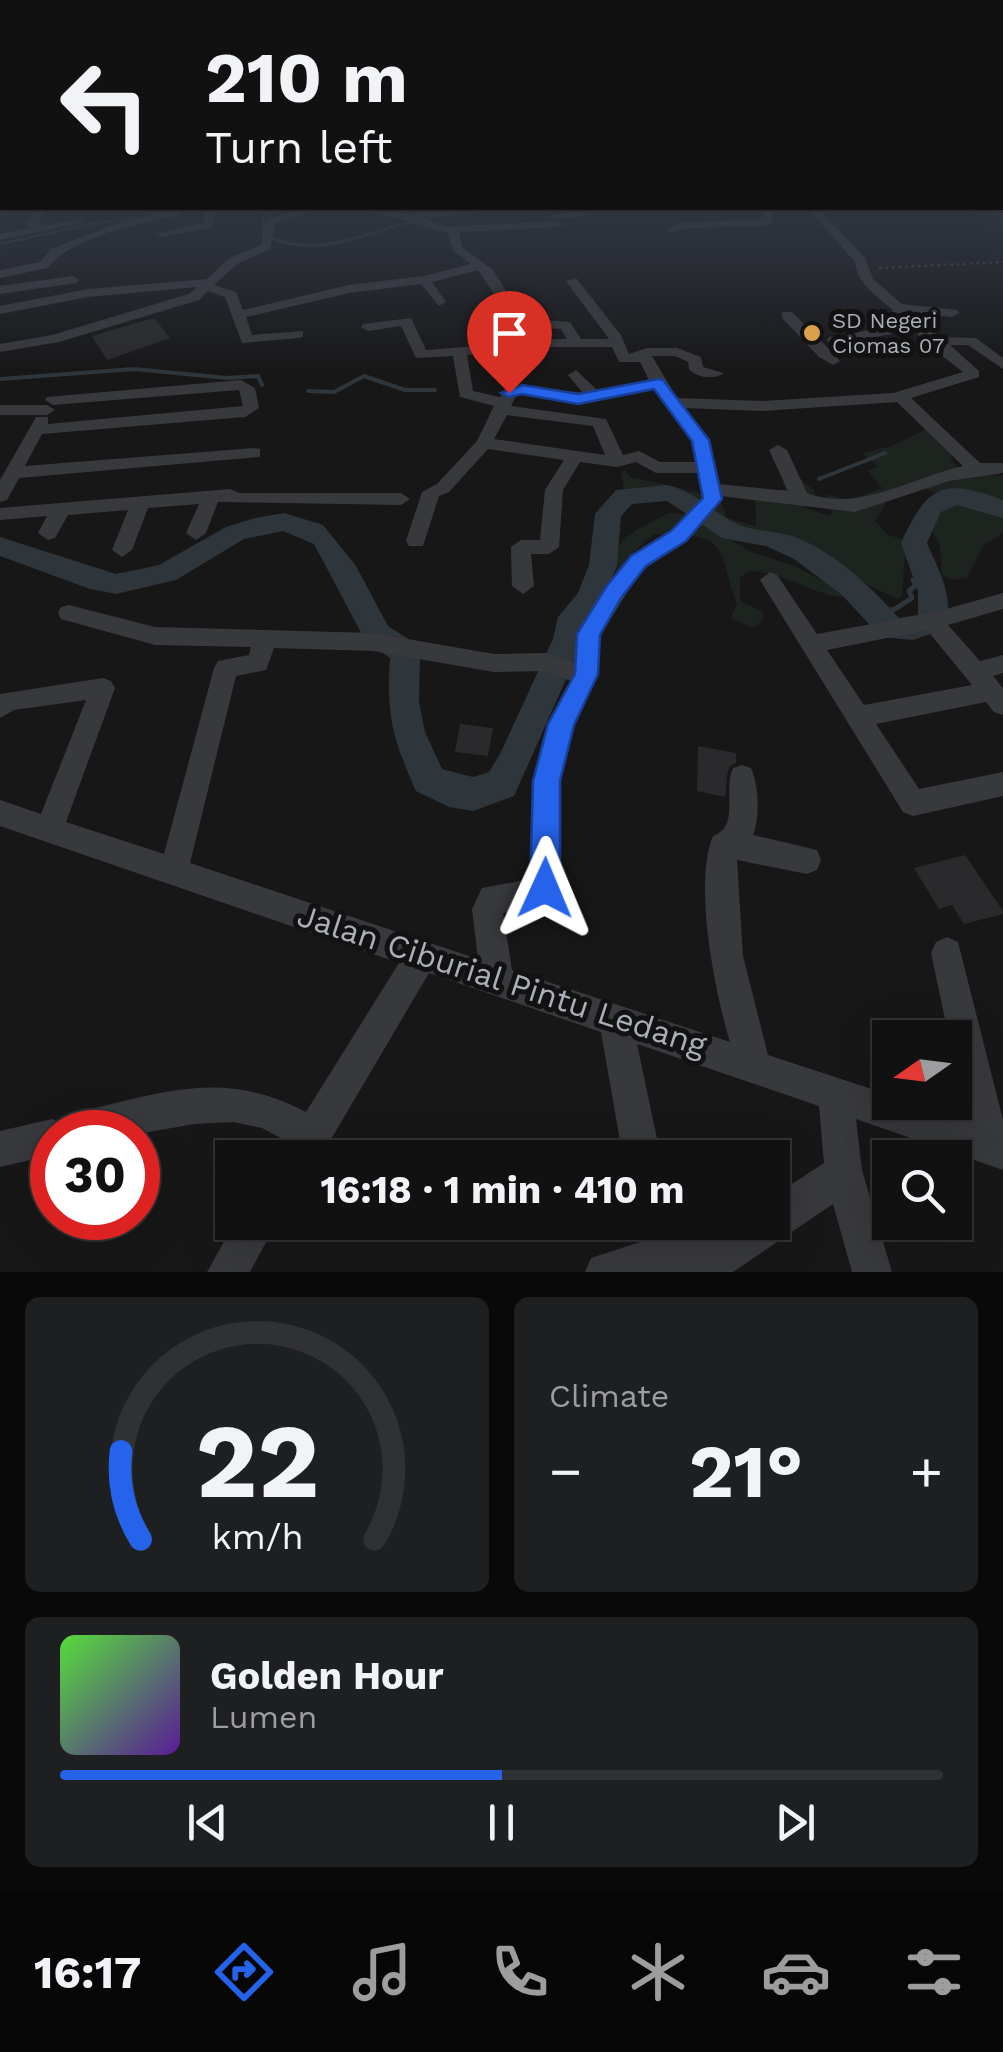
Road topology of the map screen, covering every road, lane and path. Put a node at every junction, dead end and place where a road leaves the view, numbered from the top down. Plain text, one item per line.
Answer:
1 (54, 252) edge
2 (254, 252) edge
3 (463, 252) edge
4 (854, 252) edge
5 (1003, 262) edge
6 (479, 266) junction
7 (862, 269) junction
8 (0, 274) edge
9 (72, 280) dead end
10 (424, 280) junction
11 (572, 281) dead end
12 (209, 285) junction
13 (23, 288) junction
14 (0, 290) edge
15 (439, 302) dead end
16 (898, 308) junction
17 (6, 309) edge
18 (952, 313) dead end
19 (238, 314) junction
20 (787, 315) dead end
21 (528, 324) junction
22 (368, 326) dead end
23 (298, 334) dead end
24 (932, 341) junction
25 (524, 343) dead end
26 (578, 344) junction
27 (619, 344) junction
28 (0, 348) edge
29 (459, 351) junction
30 (645, 356) junction
31 (1003, 365) edge
32 (716, 373) dead end
33 (576, 375) dead end
34 (658, 384) junction
35 (594, 397) junction
36 (900, 397) junction
37 (51, 402) junction
38 (673, 403) junction
39 (502, 406) junction
40 (0, 410) edge
41 (36, 430) junction
42 (484, 443) junction
43 (778, 450) dead end
44 (574, 458) junction
45 (617, 462) junction
46 (705, 468) junction
47 (1003, 468) edge
48 (976, 470) junction
49 (13, 472) junction
50 (235, 475) junction
51 (711, 489) junction
52 (0, 496) edge
53 (800, 496) junction
54 (401, 499) dead end
55 (140, 503) junction
56 (61, 510) junction
57 (0, 514) edge
58 (196, 533) dead end
59 (48, 534) dead end
60 (416, 541) dead end
61 (122, 550) dead end
62 (770, 580) dead end
63 (524, 586) dead end
64 (1003, 601) edge
65 (68, 613) dead end
66 (932, 621) junction
67 (266, 639) junction
68 (810, 644) junction
69 (1003, 664) edge
70 (564, 669) junction
71 (990, 689) edge
72 (0, 708) edge
73 (857, 717) junction
74 (742, 777) dead end
75 (1003, 784) edge
76 (4, 820) edge
77 (49, 828) junction
78 (732, 844) junction
79 (807, 860) dead end
80 (174, 870) junction
81 (422, 954) junction
82 (948, 954) dead end
83 (497, 980) junction
84 (614, 1019) junction
85 (754, 1064) junction
86 (835, 1092) junction
87 (160, 1113) edge
88 (298, 1140) edge
89 (309, 1140) edge
90 (638, 1140) edge
91 (30, 1142) edge
92 (999, 1146) edge
93 (0, 1148) edge
94 (843, 1170) junction
95 (790, 1209) edge
96 (247, 1240) edge
97 (660, 1240) edge
98 (664, 1240) edge
99 (749, 1240) edge
100 (718, 1266) edge
101 (227, 1272) edge
102 (605, 1272) edge
103 (872, 1272) edge

1 - 8 street
2 - 12 street
3 - 6 street
4 - 7 street
5 - 7 path
6 - 10 street
6 - 21 street
7 - 16 street
9 - 13 street
10 - 15 street
10 - 19 street
11 - 27 street
12 - 17 street
12 - 19 street
12 - 28 street
13 - 14 street
13 - 17 street
16 - 18 street
16 - 20 street
16 - 24 street
19 - 23 street
21 - 26 street
21 - 29 street
22 - 29 street
24 - 31 street
24 - 36 street
25 - 26 street
26 - 27 street
27 - 30 street
29 - 39 street
30 - 32 street
30 - 34 street
33 - 35 street
34 - 35 street
34 - 38 street
35 - 39 street
36 - 38 street
36 - 48 street
37 - 40 street
37 - 41 street
37 - 41 street
38 - 46 street
39 - 42 street
39 - 45 street
41 - 49 street
42 - 44 street
42 - 60 street
43 - 53 street
44 - 45 street
44 - 63 street
45 - 46 street
46 - 51 street
47 - 48 street
48 - 53 street
49 - 50 street
49 - 52 street
50 - 54 street
50 - 55 street
50 - 58 street
51 - 53 street
51 - 70 street
55 - 56 street
55 - 61 street
56 - 57 street
56 - 59 street
62 - 68 street
64 - 66 street
65 - 67 street
66 - 68 street
66 - 71 street
67 - 70 street
67 - 80 street
68 - 73 street
69 - 71 street
70 - 83 street
71 - 73 street
72 - 77 street
73 - 75 street
74 - 78 street
76 - 77 street, Jalan Ciburial Pintu Ledang
77 - 80 street, Jalan Ciburial Pintu Ledang
78 - 79 street
78 - 85 street
80 - 81 street, Jalan Ciburial Pintu Ledang
81 - 83 street, Jalan Ciburial Pintu Ledang
81 - 89 street
82 - 92 street
83 - 84 street, Jalan Ciburial Pintu Ledang
84 - 85 street, Jalan Ciburial Pintu Ledang
84 - 90 street
85 - 86 street, Jalan Ciburial Pintu Ledang
86 - 92 street, Jalan Ciburial Pintu Ledang
86 - 94 street
87 - 88 street
91 - 93 street
94 - 95 street
94 - 103 street
96 - 101 street
97 - 102 street
98 - 100 street
99 - 100 street

